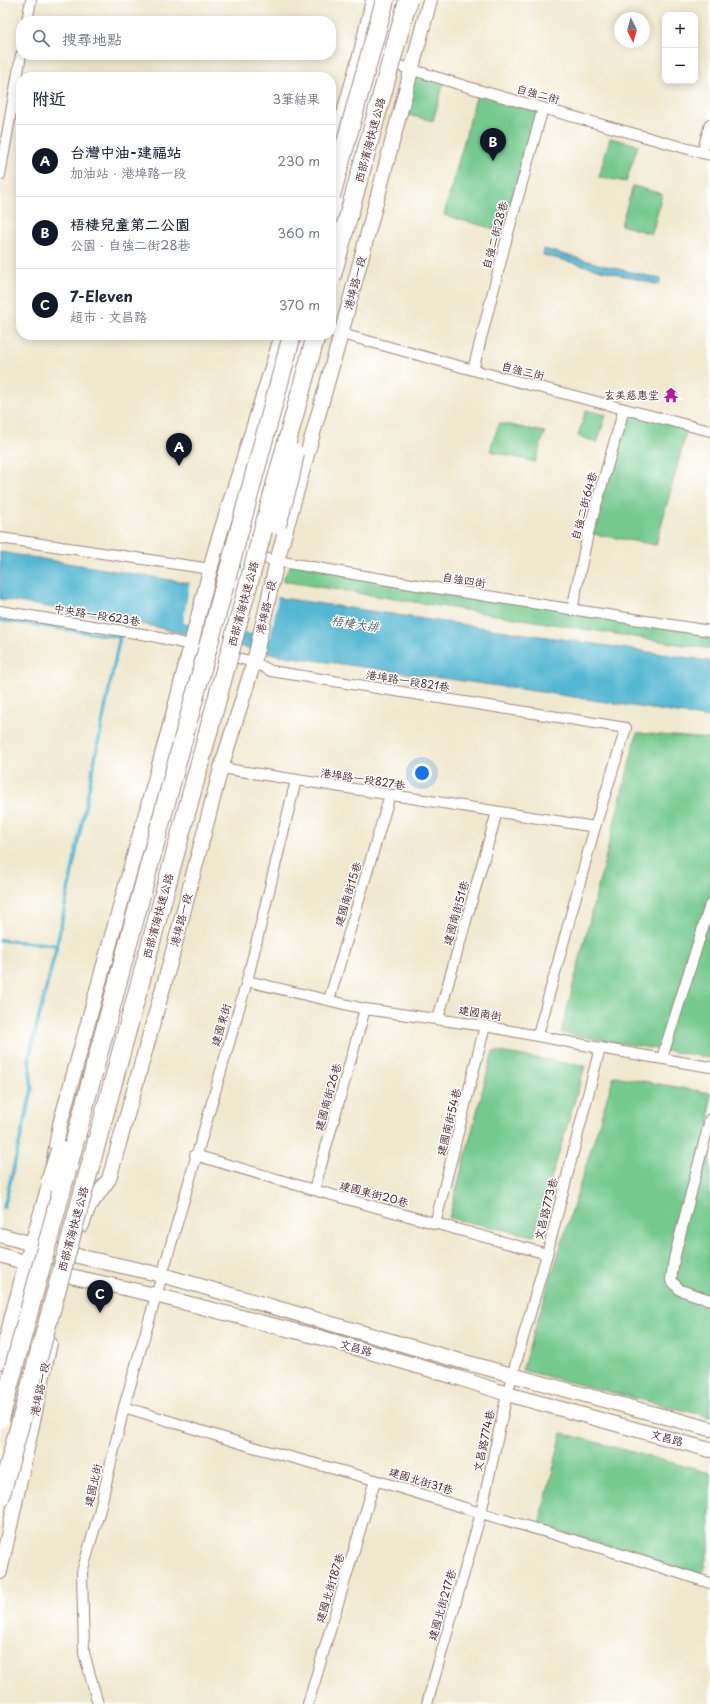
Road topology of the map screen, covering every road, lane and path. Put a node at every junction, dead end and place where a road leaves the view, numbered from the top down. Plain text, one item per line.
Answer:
1 (31, 0) edge
2 (373, 0) edge
3 (385, 0) edge
4 (393, 0) edge
5 (403, 0) edge
6 (408, 0) edge
7 (430, 0) edge
8 (28, 16) edge
9 (392, 22) junction
10 (361, 52) junction
11 (20, 60) edge
12 (381, 60) junction
13 (412, 69) junction
14 (18, 72) edge
15 (16, 83) edge
16 (543, 108) junction
17 (710, 124) edge
18 (336, 141) edge
19 (706, 154) edge
20 (0, 175) edge
21 (336, 178) edge
22 (336, 220) edge
23 (336, 261) edge
24 (336, 333) edge
25 (303, 340) edge
26 (314, 340) edge
27 (334, 340) edge
28 (287, 341) edge
29 (310, 354) junction
30 (472, 370) junction
31 (624, 409) junction
32 (710, 431) edge
33 (0, 538) edge
34 (216, 547) junction
35 (244, 553) junction
36 (277, 561) junction
37 (211, 569) junction
38 (572, 610) junction
39 (0, 611) edge
40 (710, 631) edge
41 (190, 645) junction
42 (217, 653) junction
43 (254, 662) junction
44 (221, 768) junction
45 (296, 780) junction
46 (390, 795) junction
47 (497, 812) junction
48 (595, 827) junction
49 (710, 905) edge
50 (247, 981) junction
51 (330, 1000) junction
52 (365, 1009) junction
53 (438, 1019) junction
54 (485, 1026) junction
55 (538, 1035) junction
56 (600, 1048) junction
57 (662, 1058) junction
58 (710, 1067) edge
59 (99, 1086) junction
60 (710, 1119) edge
61 (195, 1155) junction
62 (50, 1182) junction
63 (314, 1190) junction
64 (88, 1208) junction
65 (435, 1224) junction
66 (0, 1235) edge
67 (33, 1244) junction
68 (547, 1254) junction
69 (0, 1255) edge
70 (73, 1255) junction
71 (26, 1263) junction
72 (66, 1275) junction
73 (162, 1275) junction
74 (155, 1294) junction
75 (710, 1300) edge
76 (0, 1362) edge
77 (513, 1375) junction
78 (507, 1394) junction
79 (124, 1406) junction
80 (0, 1418) edge
81 (710, 1429) edge
82 (710, 1450) edge
83 (375, 1480) junction
84 (0, 1498) edge
85 (481, 1513) junction
86 (0, 1572) edge
87 (710, 1583) edge
88 (98, 1704) edge
89 (308, 1704) edge
90 (426, 1704) edge

1 - 8 street
2 - 10 street
3 - 21 highway, 西部濱海快速公路, bridge
4 - 9 street
5 - 9 street
6 - 23 highway, 西部濱海快速公路, bridge
7 - 13 street, 港埠路一段
9 - 12 street
10 - 12 street, 自強二街
10 - 18 street
11 - 14 street
12 - 13 street, 自強二街
12 - 22 street
13 - 16 street, 自強二街
13 - 24 street, 港埠路一段
15 - 20 street
16 - 19 street, 自強二街
16 - 30 street, 自強二街28巷
17 - 19 street
24 - 30 street, 自強三街
25 - 35 street, 港埠路一段
26 - 29 highway, 西部濱海快速公路, bridge
27 - 36 street, 港埠路一段
28 - 34 street, 港埠路一段
28 - 62 highway, bridge
28 - 80 highway, 西部濱海快速公路, bridge
29 - 64 highway, bridge
29 - 84 highway, 西部濱海快速公路, bridge
30 - 31 street, 自強三街
31 - 32 street, 自強三街
31 - 38 street, 自強二街64巷
33 - 37 street
34 - 35 street, 自強四街
34 - 37 street, 港埠路一段
35 - 36 street, 自強四街
35 - 42 street, 港埠路一段
36 - 38 street, 自強四街
36 - 43 street, 港埠路一段
37 - 41 street, 港埠路一段
38 - 40 street, 自強四街
39 - 41 street, 中央路一段623巷
41 - 42 street, 港埠路一段821巷
41 - 62 street, 港埠路一段
42 - 43 street, 港埠路一段821巷
42 - 59 street, 港埠路一段
43 - 44 street, 港埠路一段
43 - 48 street, 港埠路一段821巷
44 - 45 street, 港埠路一段827巷
44 - 64 street, 港埠路一段
45 - 46 street, 港埠路一段827巷
45 - 50 street, 建國東街
46 - 47 street, 港埠路一段827巷
46 - 51 street, 建國南街15巷
47 - 48 street, 港埠路一段827巷
47 - 53 street, 建國南街51巷
48 - 55 street
49 - 57 street
50 - 51 street, 建國南街
50 - 61 street, 建國東街
51 - 52 street, 建國南街
52 - 53 street, 建國南街
52 - 63 street, 建國南街26巷
53 - 54 street, 建國南街
54 - 55 street, 建國南街
54 - 65 street, 建國南街54巷
55 - 56 street, 建國南街
56 - 57 street, 建國南街
56 - 68 street, 文昌路773巷
57 - 58 street, 建國南街
59 - 62 street, 港埠路一段
59 - 64 street, 港埠路一段
60 - 75 street
61 - 63 street, 建國東街20巷
61 - 73 street, 建國東街
62 - 67 street, 港埠路一段
63 - 65 street, 建國東街20巷
64 - 70 street, 港埠路一段
65 - 68 street, 建國東街20巷
66 - 67 street, 文昌路
67 - 70 street, 文昌路
67 - 71 street, 港埠路一段
68 - 77 street, 文昌路773巷
69 - 71 street, 文昌路
70 - 72 street, 港埠路一段
70 - 73 street, 文昌路
71 - 72 street, 文昌路
71 - 76 street, 港埠路一段
72 - 74 street, 文昌路
72 - 86 street, 港埠路一段
73 - 74 street, 建國北街
73 - 77 street, 文昌路
74 - 78 street, 文昌路
74 - 79 street, 建國北街
77 - 78 street, 文昌路774巷
77 - 81 street, 文昌路
78 - 82 street, 文昌路
78 - 85 street, 文昌路774巷
79 - 83 street, 建國北街31巷
79 - 88 street, 建國北街
83 - 85 street, 建國北街31巷
83 - 89 street, 建國北街187巷
85 - 87 street, 建國北街31巷
85 - 90 street, 建國北街217巷

